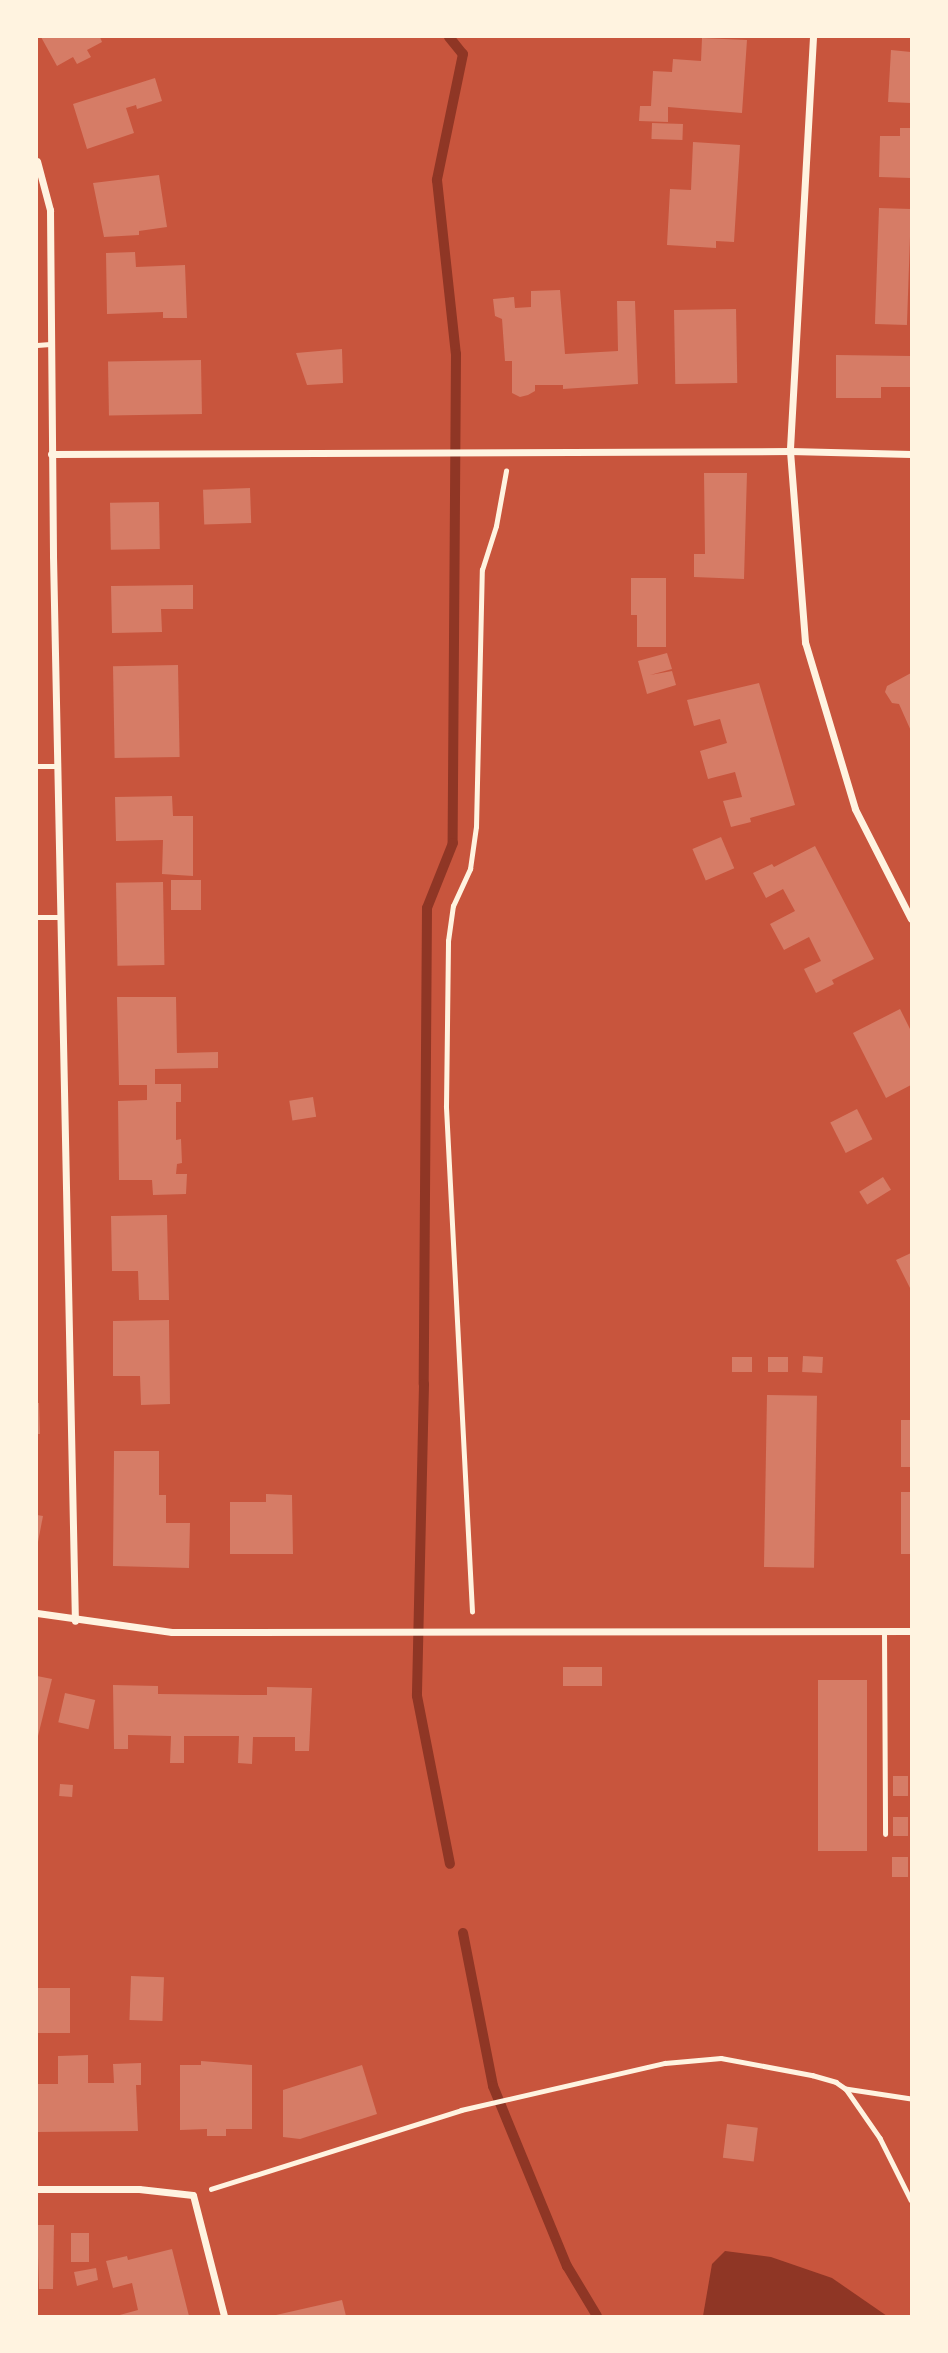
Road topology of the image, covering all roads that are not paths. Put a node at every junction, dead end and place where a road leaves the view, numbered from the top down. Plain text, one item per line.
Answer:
1 (813, 37) edge
2 (37, 160) edge
3 (50, 344) junction
4 (37, 345) edge
5 (790, 451) junction
6 (51, 454) junction
7 (911, 454) edge
8 (37, 766) edge
9 (57, 766) junction
10 (37, 917) edge
11 (60, 917) junction
12 (911, 919) edge
13 (37, 1613) edge
14 (75, 1620) junction
15 (911, 1630) edge
16 (884, 1631) junction
17 (885, 1834) dead end
18 (37, 2189) edge
19 (224, 2316) edge

1 - 5 street
2 - 3 street
3 - 4 lane
3 - 6 street
5 - 6 street
5 - 7 street
5 - 12 street
6 - 9 street
8 - 9 lane
9 - 11 street
10 - 11 lane
11 - 14 street
13 - 14 street
14 - 16 street
15 - 16 street
16 - 17 lane
18 - 19 street

